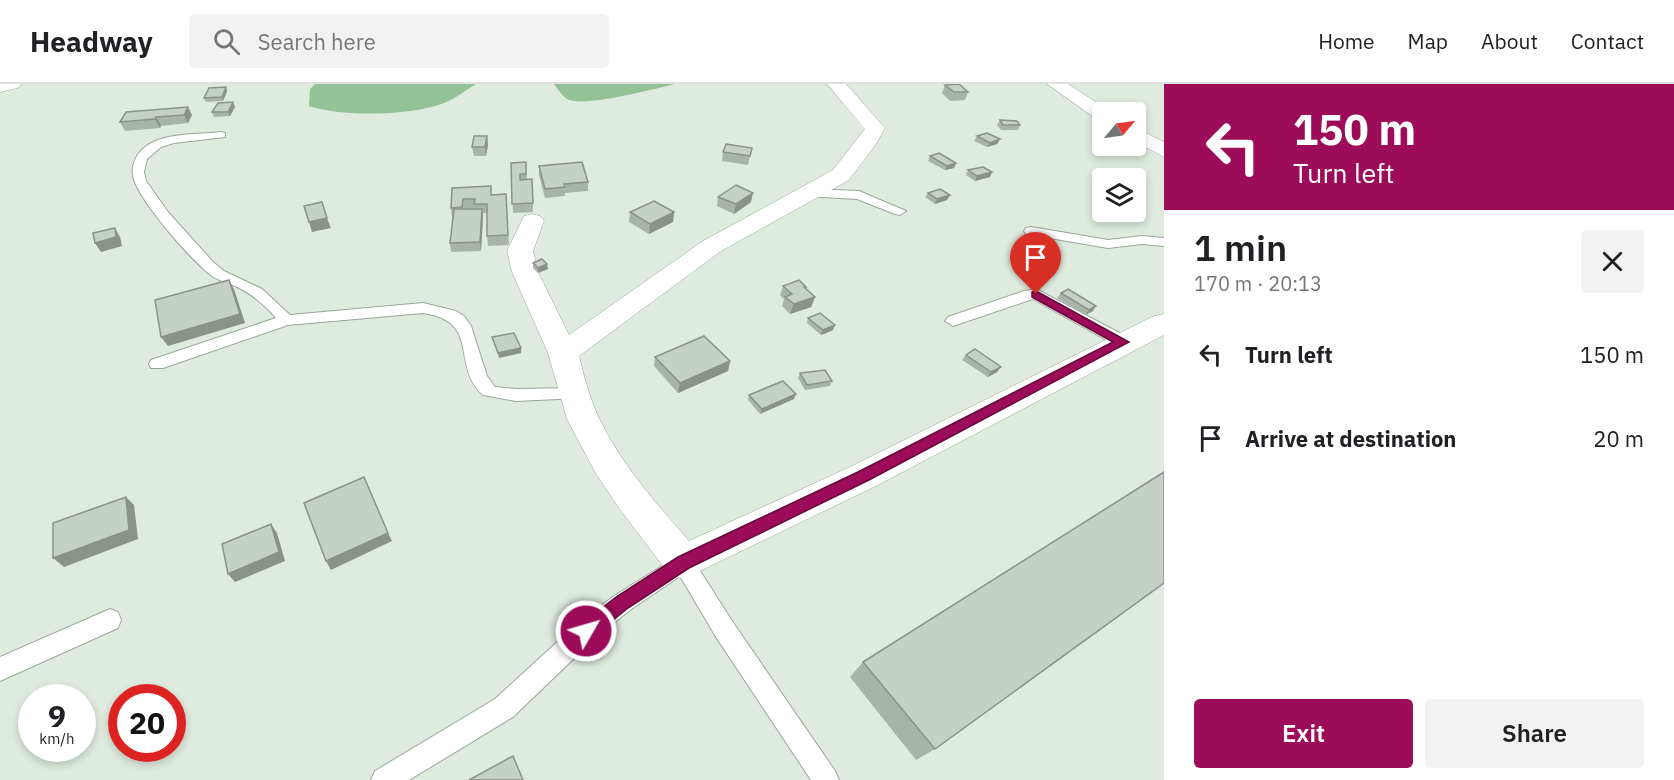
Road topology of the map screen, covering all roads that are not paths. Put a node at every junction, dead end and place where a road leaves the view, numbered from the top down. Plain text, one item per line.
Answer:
1 (12, 84) edge
2 (837, 84) edge
3 (1056, 84) edge
4 (0, 87) edge
5 (1092, 107) edge
6 (222, 135) dead end
7 (1146, 140) edge
8 (1164, 152) edge
9 (809, 193) junction
10 (900, 211) dead end
11 (532, 221) dead end
12 (1031, 231) dead end
13 (1164, 242) edge
14 (286, 320) junction
15 (953, 321) dead end
16 (1164, 323) edge
17 (1123, 342) junction
18 (563, 353) junction
19 (157, 364) dead end
20 (573, 394) junction
21 (684, 562) junction
22 (110, 620) dead end
23 (0, 669) edge
24 (384, 780) edge
25 (826, 780) edge

1 - 4 street
2 - 9 street
3 - 5 street
6 - 14 lane
7 - 8 street
9 - 10 lane
9 - 18 street
11 - 18 street
12 - 13 lane
14 - 19 lane
14 - 20 lane
15 - 17 lane
16 - 17 street
17 - 21 street
18 - 20 street
20 - 21 street
21 - 24 lane
21 - 25 lane
22 - 23 lane

